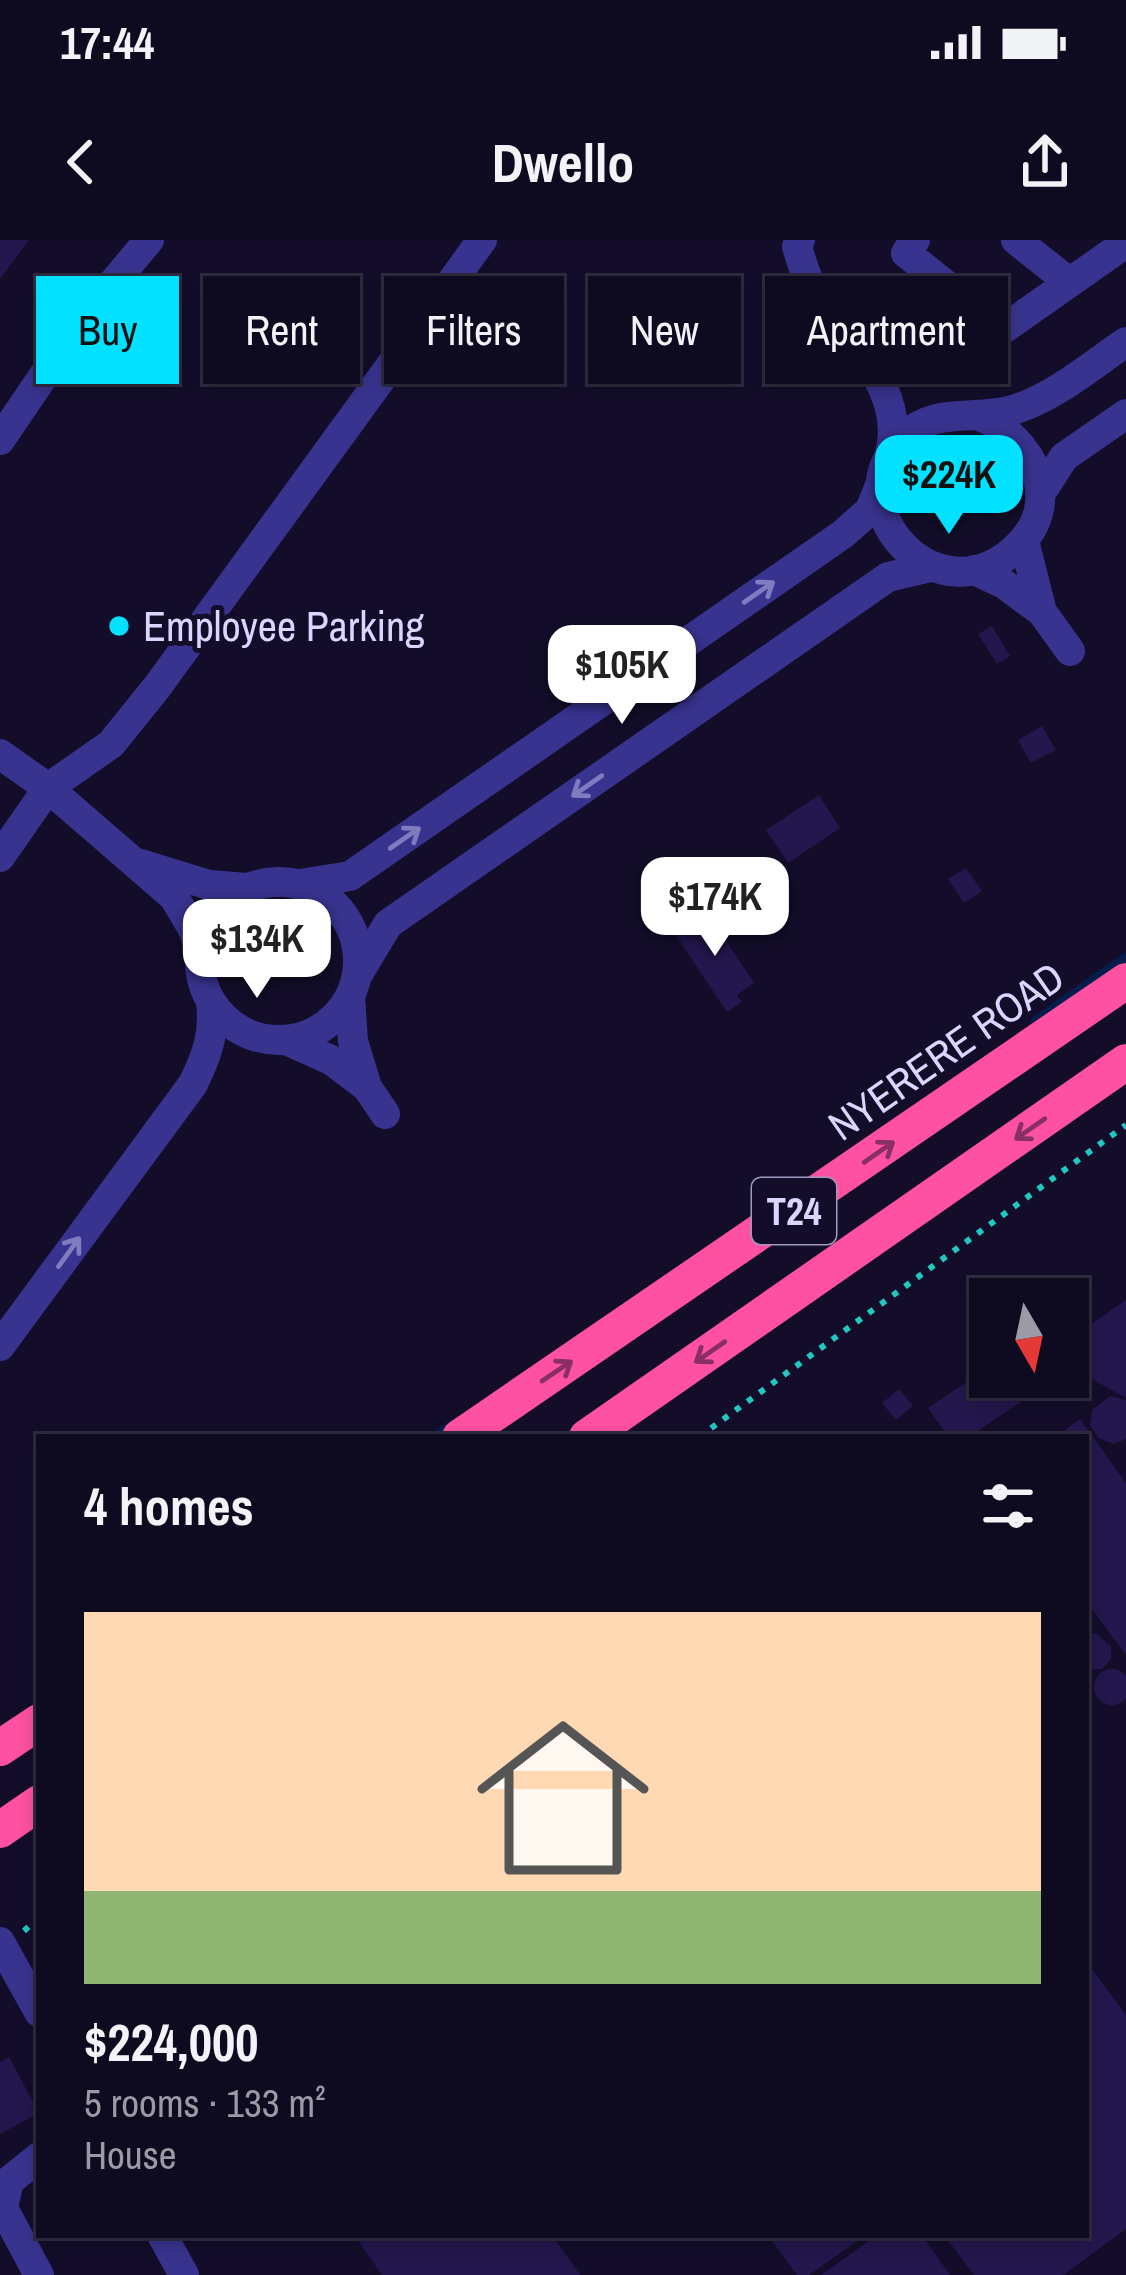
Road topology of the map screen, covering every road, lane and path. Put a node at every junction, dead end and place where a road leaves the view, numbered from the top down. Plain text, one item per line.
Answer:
1 (148, 240) edge
2 (482, 240) edge
3 (775, 240) edge
4 (800, 240) edge
5 (915, 240) edge
6 (1016, 240) edge
7 (1126, 242) edge
8 (804, 276) edge
9 (806, 276) edge
10 (1069, 282) junction
11 (1126, 342) edge
12 (880, 384) edge
13 (1126, 414) edge
14 (980, 416) junction
15 (0, 440) edge
16 (885, 470) junction
17 (1040, 494) junction
18 (1024, 541) junction
19 (931, 567) junction
20 (974, 570) junction
21 (1042, 612) junction
22 (1070, 651) dead end
23 (0, 754) edge
24 (48, 788) junction
25 (0, 857) edge
26 (130, 860) junction
27 (300, 884) junction
28 (247, 888) junction
29 (200, 950) junction
30 (1126, 981) edge
31 (354, 986) junction
32 (211, 1002) junction
33 (286, 1040) junction
34 (1126, 1062) edge
35 (367, 1087) junction
36 (385, 1114) dead end
37 (1126, 1125) edge
38 (0, 1346) edge
39 (464, 1434) edge
40 (591, 1434) edge
41 (703, 1434) edge
42 (36, 1724) edge
43 (0, 1748) edge
44 (36, 1805) edge
45 (0, 1830) edge
46 (0, 1942) edge
47 (36, 2007) edge
48 (36, 2159) edge
49 (164, 2238) edge
50 (39, 2275) edge
51 (184, 2275) edge

1 - 15 street
2 - 24 street
3 - 8 street
4 - 9 street
5 - 10 street
6 - 10 street
7 - 10 street
11 - 14 street
12 - 16 street
13 - 17 street
14 - 16 street
14 - 17 street
16 - 19 street
27 -> 16 street
17 - 18 street
18 - 20 street
18 - 21 street
19 - 20 street
19 -> 31 street
20 - 21 street
21 - 22 street
23 - 24 street
24 - 25 street
24 - 26 street
26 - 28 street
26 - 29 street
27 - 28 street
27 - 31 street
28 - 29 street
29 - 32 street
39 -> 30 highway, NYERERE ROAD / T24
31 - 33 street
31 - 35 street
32 - 33 street
38 -> 32 street
33 - 35 street
34 -> 40 highway, T24
35 - 36 street
37 - 41 path
42 - 43 highway
44 - 45 highway
46 - 47 street
48 - 50 street
49 - 51 street

